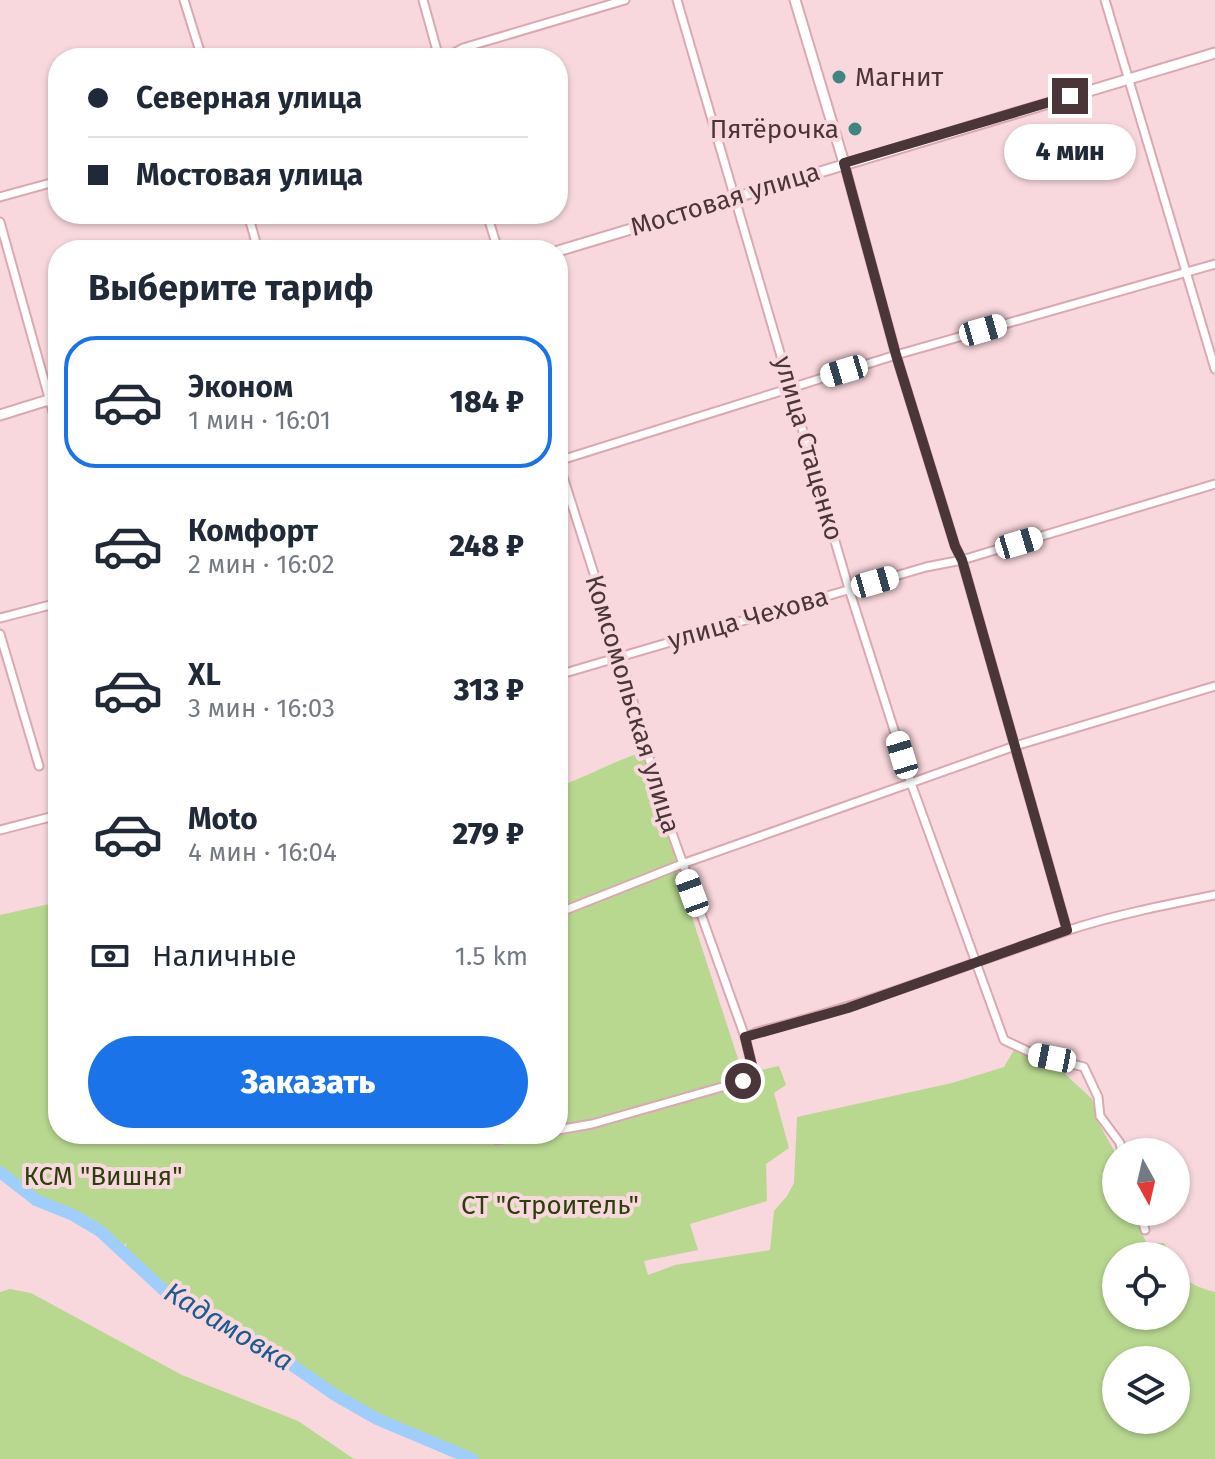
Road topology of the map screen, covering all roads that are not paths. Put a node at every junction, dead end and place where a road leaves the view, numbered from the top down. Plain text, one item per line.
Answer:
1 (184, 0) edge
2 (423, 0) edge
3 (625, 0) edge
4 (677, 0) edge
5 (795, 0) edge
6 (1105, 0) edge
7 (199, 48) edge
8 (439, 48) edge
9 (463, 48) edge
10 (1215, 53) edge
11 (1128, 79) junction
12 (844, 163) junction
13 (48, 184) edge
14 (0, 197) edge
15 (735, 197) junction
16 (0, 222) edge
17 (568, 248) edge
18 (1215, 264) edge
19 (1185, 272) junction
20 (896, 355) junction
21 (1215, 369) edge
22 (48, 379) edge
23 (792, 387) junction
24 (48, 401) edge
25 (0, 415) edge
26 (568, 458) edge
27 (1215, 484) edge
28 (568, 492) edge
29 (962, 560) junction
30 (849, 589) junction
31 (48, 606) edge
32 (0, 618) edge
33 (0, 634) edge
34 (620, 655) junction
35 (568, 672) edge
36 (1215, 686) edge
37 (1015, 746) junction
38 (39, 766) dead end
39 (911, 783) junction
40 (48, 818) edge
41 (0, 830) edge
42 (682, 864) junction
43 (1215, 895) edge
44 (568, 909) edge
45 (1067, 930) junction
46 (978, 964) junction
47 (745, 1037) junction
48 (568, 1128) edge
49 (1116, 1138) edge
50 (1144, 1226) edge
51 (1145, 1230) dead end

1 - 7 street
2 - 8 street
3 - 9 street
4 - 15 street, улица Стаценко
5 - 12 street
6 - 11 street
10 - 11 street, Мостовая улица
11 - 12 street, Мостовая улица
11 - 19 street
12 - 15 street, Мостовая улица
12 - 20 street
13 - 14 street
15 - 17 street, Мостовая улица
15 - 23 street, улица Стаценко
16 - 22 street
18 - 19 street
19 - 20 street
19 - 21 street
20 - 23 street
20 - 29 street
23 - 26 street
23 - 30 street, улица Стаценко
24 - 25 street
27 - 29 street, улица Чехова
28 - 34 street, Комсомольская улица
29 - 30 street, улица Чехова
29 - 37 street
30 - 34 street, улица Чехова
30 - 39 street, улица Стаценко
31 - 32 street
33 - 38 street
34 - 35 street, улица Чехова
34 - 42 street, Комсомольская улица
36 - 37 street
37 - 39 street
37 - 45 street
39 - 42 street
39 - 46 street, улица Стаценко
40 - 41 street
42 - 44 street
42 - 47 street, Комсомольская улица
43 - 45 street
45 - 46 street
46 - 47 street
46 - 49 street, улица Стаценко
47 - 48 street, Комсомольская улица
50 - 51 street

